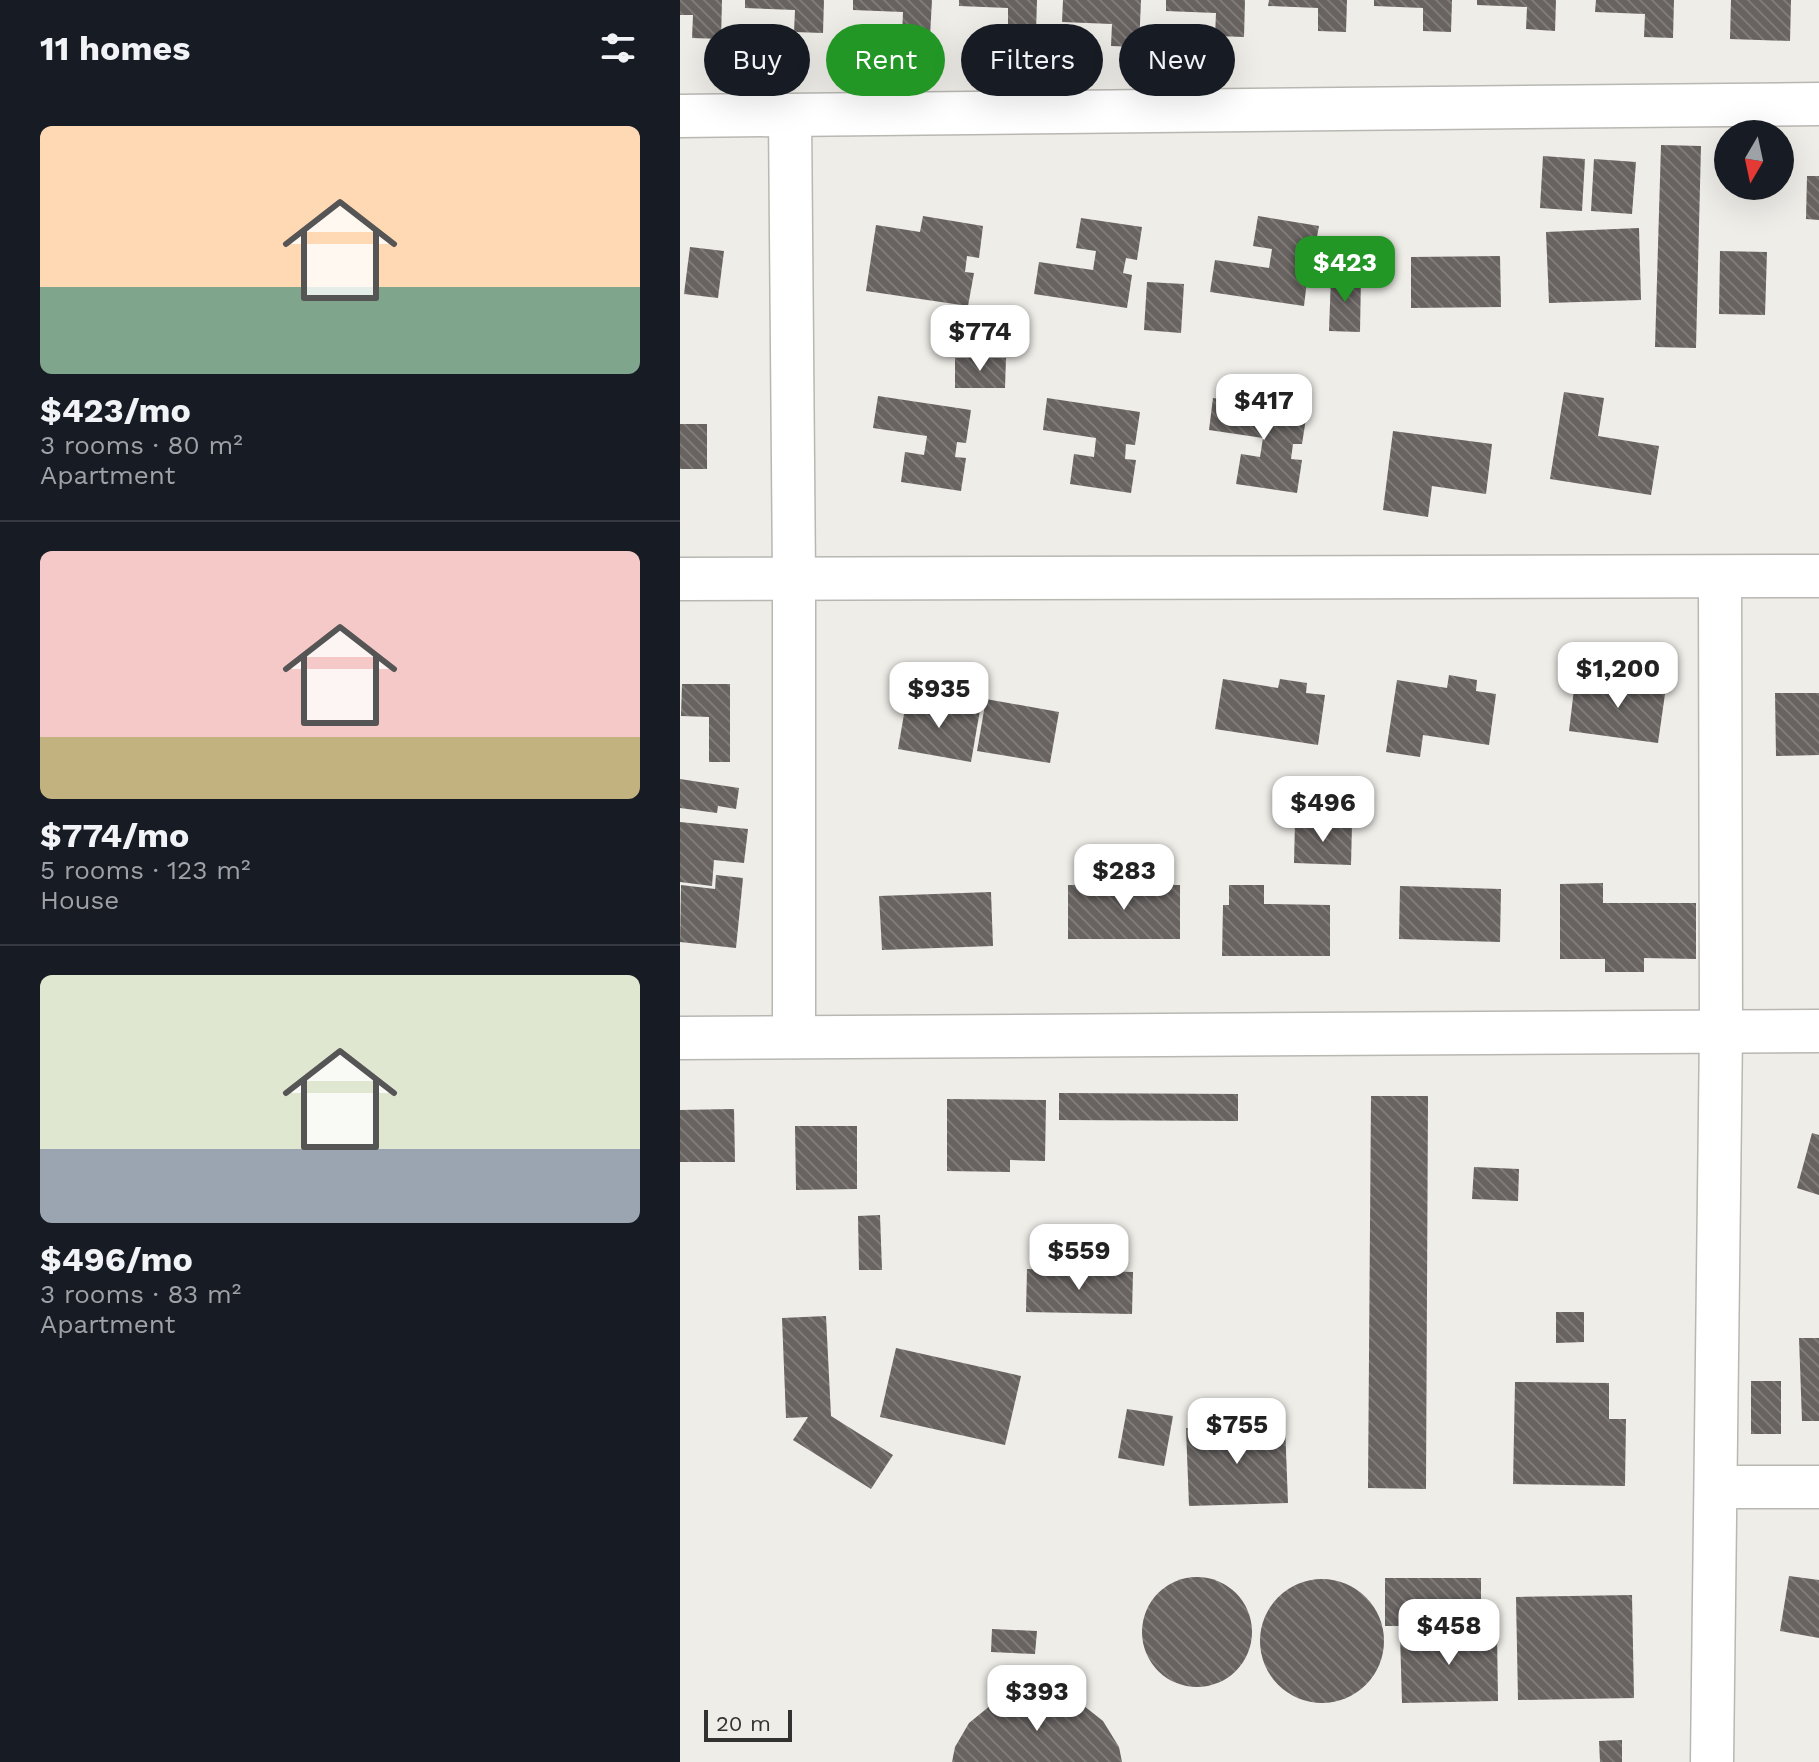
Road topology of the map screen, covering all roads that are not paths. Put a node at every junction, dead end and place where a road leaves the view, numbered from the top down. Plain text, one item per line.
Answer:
1 (1819, 104) edge
2 (680, 116) edge
3 (790, 116) junction
4 (1819, 576) edge
5 (1720, 577) junction
6 (794, 578) junction
7 (680, 579) edge
8 (1721, 1031) junction
9 (1819, 1031) edge
10 (794, 1037) junction
11 (680, 1038) edge
12 (1716, 1487) junction
13 (1819, 1487) edge
14 (1712, 1762) edge

1 - 3 street
2 - 3 street
3 - 6 street
4 - 5 street
5 - 6 street
5 - 8 street
6 - 7 street
6 - 10 street
8 - 9 street
8 - 10 street
8 - 12 street
10 - 11 street
12 - 13 street
12 - 14 street

